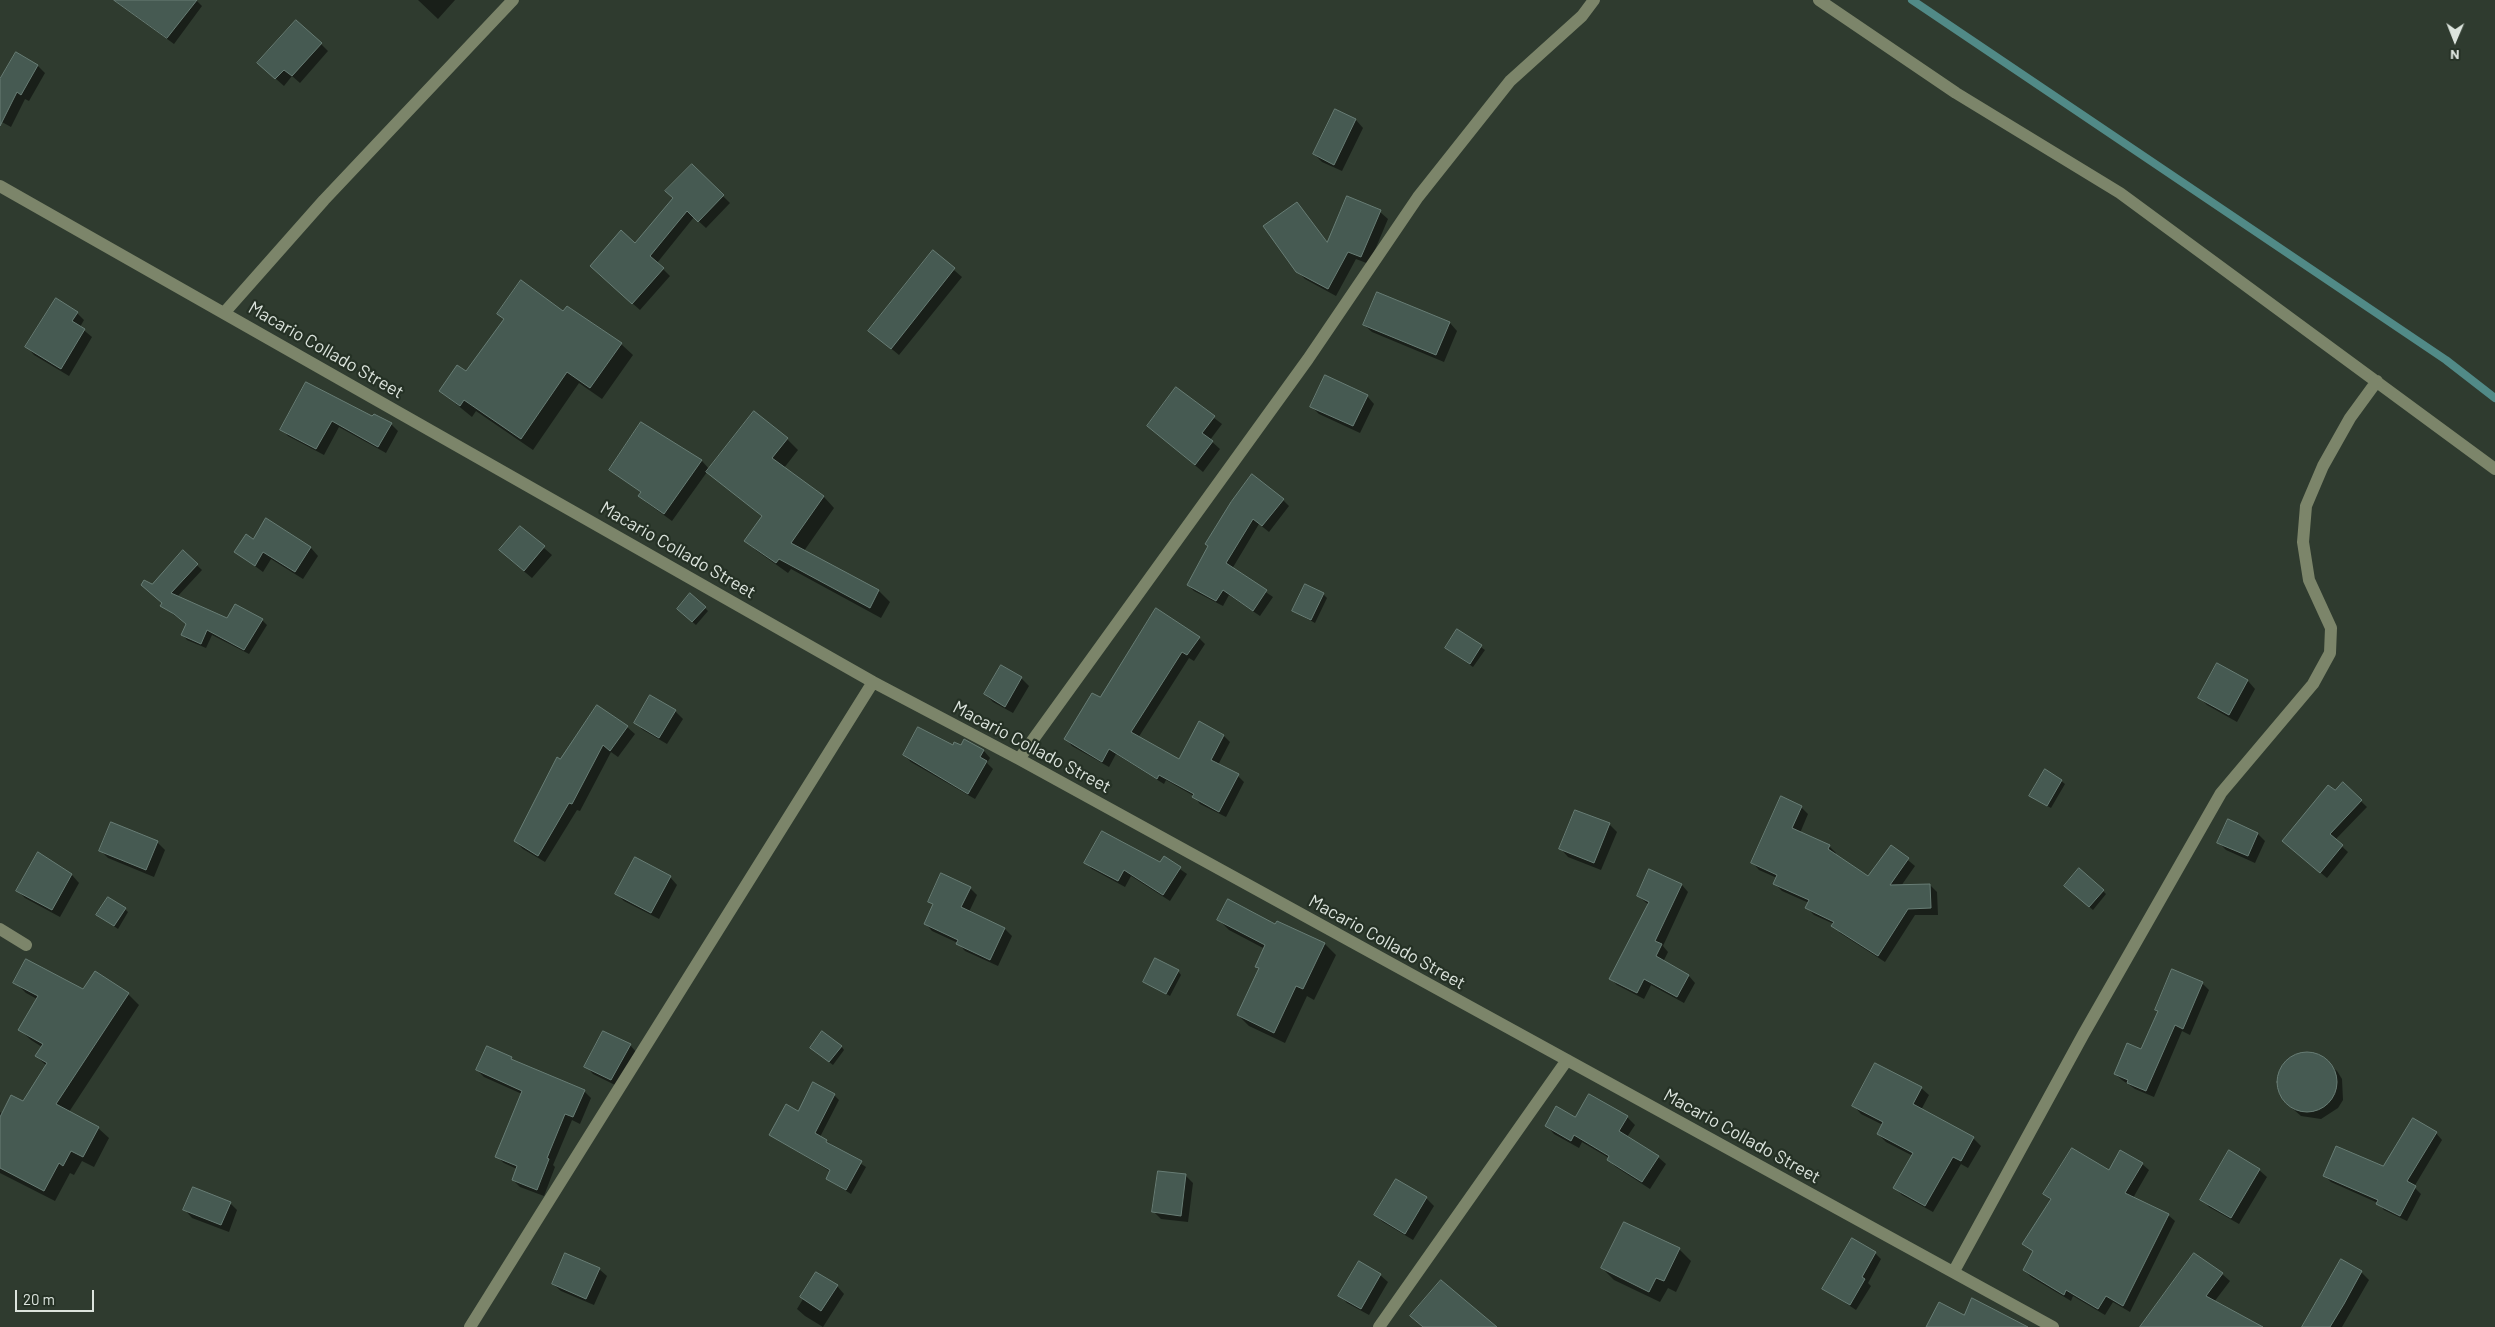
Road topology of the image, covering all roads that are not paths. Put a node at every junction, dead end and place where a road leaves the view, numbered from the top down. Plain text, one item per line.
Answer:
1 (513, 0) edge
2 (1594, 0) edge
3 (1819, 0) edge
4 (0, 186) edge
5 (224, 312) junction
6 (2377, 381) junction
7 (2495, 469) edge
8 (873, 682) junction
9 (1019, 759) junction
10 (0, 929) edge
11 (26, 945) dead end
12 (1567, 1060) junction
13 (1954, 1272) junction
14 (470, 1327) edge
15 (1379, 1327) edge
16 (2054, 1327) edge

1 - 5 street
2 - 9 street
3 - 6 street
4 - 5 street, Macario Collado Street
5 - 8 street, Macario Collado Street
6 - 7 street
6 - 13 street
8 - 9 street, Macario Collado Street
8 - 14 street
9 - 12 street, Macario Collado Street
10 - 11 street
12 - 13 street, Macario Collado Street
12 - 15 street
13 - 16 street, Macario Collado Street

